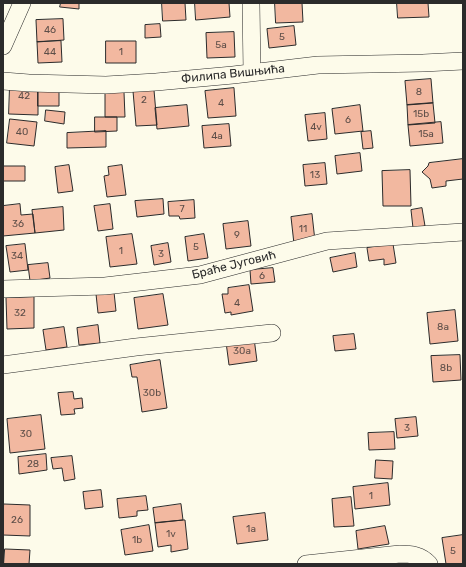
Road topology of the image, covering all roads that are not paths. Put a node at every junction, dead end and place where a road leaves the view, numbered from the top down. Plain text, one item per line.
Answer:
1 (22, 3) edge
2 (251, 3) edge
3 (3, 46) edge
4 (463, 61) edge
5 (252, 72) junction
6 (3, 81) edge
7 (463, 232) edge
8 (3, 289) edge
9 (272, 333) dead end
10 (3, 365) edge
11 (306, 564) edge
12 (429, 564) edge

1 - 3 street
2 - 5 street
4 - 5 street, Филипа Вишњића
5 - 6 street, Филипа Вишњића
7 - 8 street, Браће Југовић
9 - 10 street
11 - 12 street

